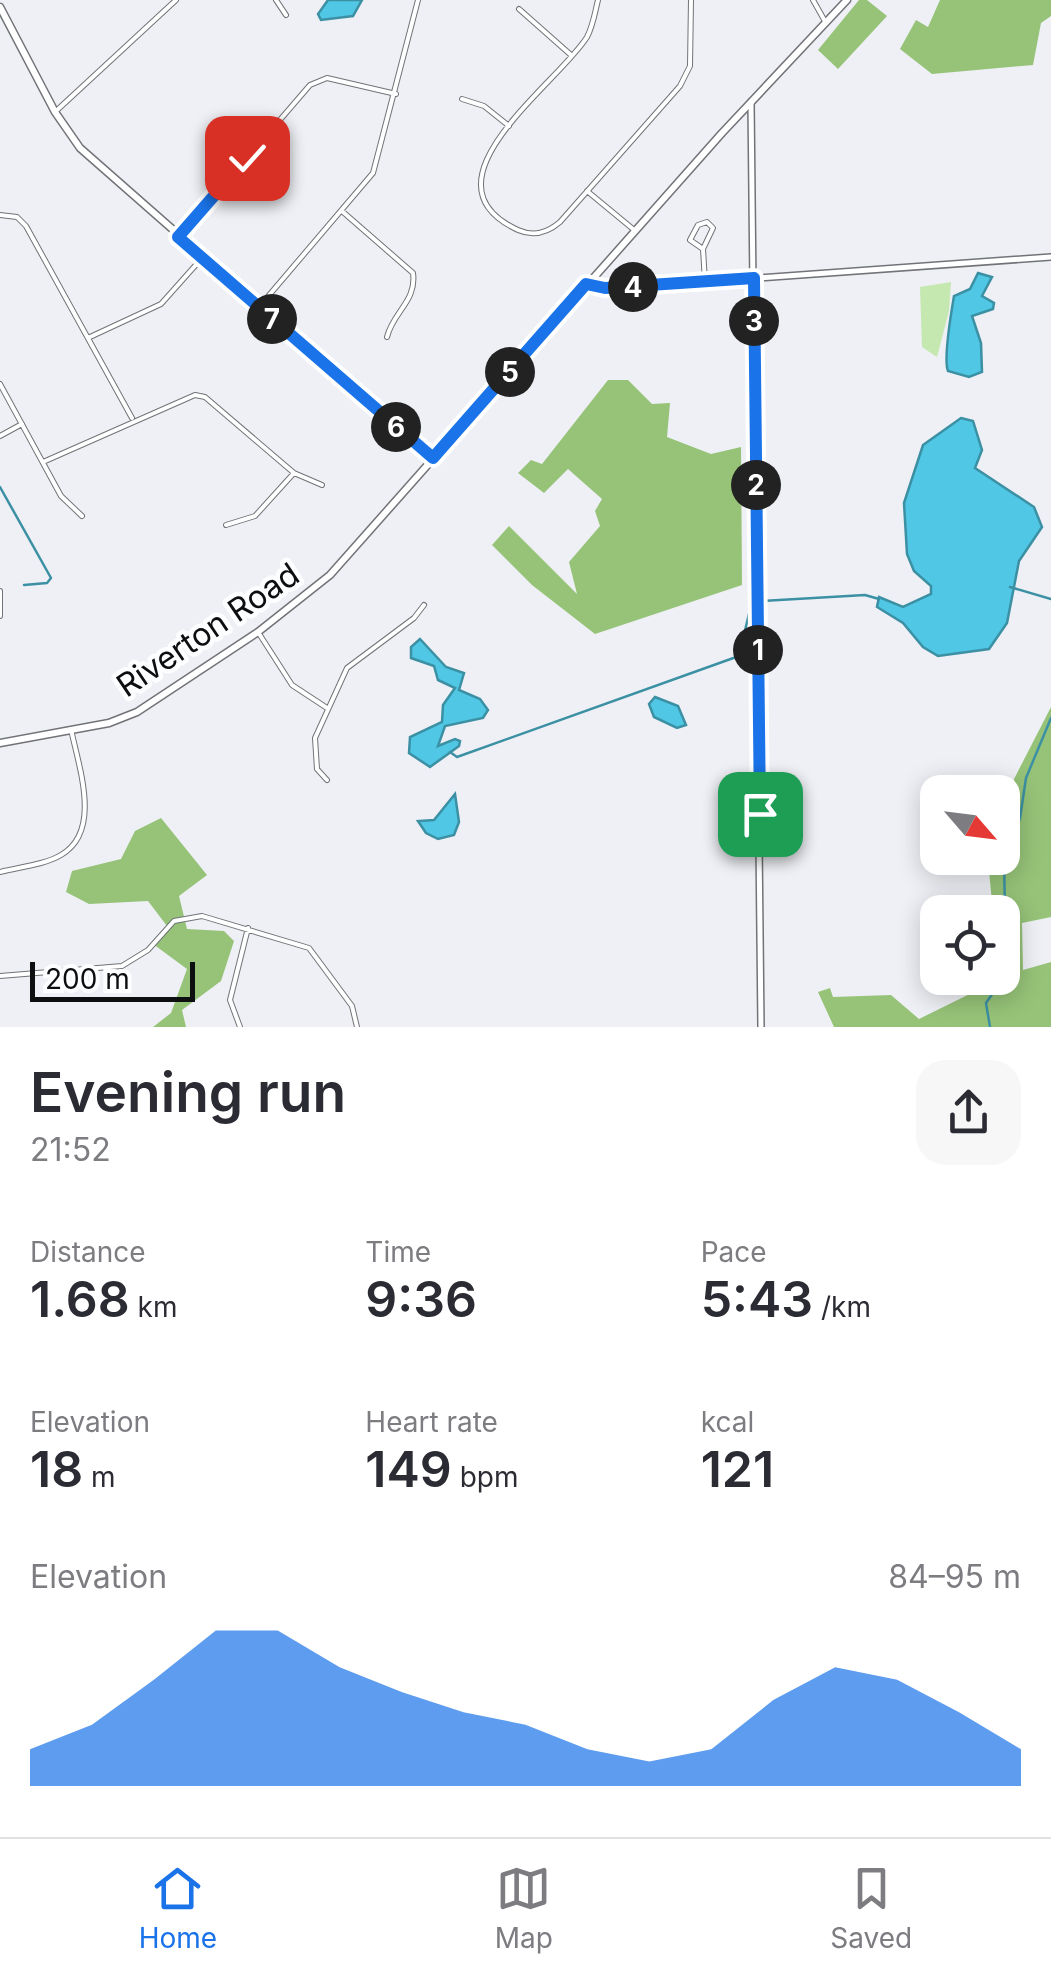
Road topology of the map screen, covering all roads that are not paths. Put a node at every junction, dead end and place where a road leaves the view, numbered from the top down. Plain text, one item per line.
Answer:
1 (176, 0) edge
2 (276, 0) edge
3 (418, 0) edge
4 (598, 0) edge
5 (690, 0) edge
6 (813, 0) edge
7 (846, 0) edge
8 (0, 7) edge
9 (518, 9) dead end
10 (286, 15) dead end
11 (826, 22) junction
12 (571, 54) junction
13 (396, 94) junction
14 (462, 98) dead end
15 (751, 102) junction
16 (55, 112) junction
17 (509, 126) junction
18 (586, 191) junction
19 (343, 212) junction
20 (0, 215) edge
21 (634, 231) junction
22 (178, 237) junction
23 (703, 249) junction
24 (1051, 257) edge
25 (202, 258) junction
26 (754, 278) junction
27 (705, 282) junction
28 (586, 284) junction
29 (258, 307) junction
30 (387, 337) dead end
31 (88, 338) junction
32 (0, 384) edge
33 (133, 420) junction
34 (22, 424) junction
35 (0, 436) edge
36 (433, 458) junction
37 (43, 462) junction
38 (294, 473) junction
39 (322, 485) dead end
40 (82, 516) dead end
41 (226, 525) dead end
42 (0, 591) edge
43 (424, 604) dead end
44 (0, 616) edge
45 (258, 632) junction
46 (327, 708) junction
47 (71, 729) junction
48 (0, 743) edge
49 (327, 780) dead end
50 (0, 872) edge
51 (248, 928) junction
52 (0, 976) edge
53 (240, 1027) edge
54 (358, 1027) edge
55 (761, 1027) edge

1 - 16 street
2 - 10 street
3 - 13 street
4 - 12 street
5 - 18 street
6 - 11 street
7 - 11 main road, Riverton Road
8 - 16 main road
9 - 12 street
11 - 15 main road, Riverton Road
12 - 17 street
13 - 19 street
13 - 22 street
14 - 17 street
15 - 21 main road, Riverton Road
15 - 26 street
16 - 22 main road
17 - 18 street
18 - 21 street
19 - 29 street
19 - 30 street
20 - 31 street
21 - 28 main road, Riverton Road
22 - 25 main road
23 - 23 street
23 - 27 street
24 - 26 street
25 - 29 main road
25 - 31 street
26 - 27 street
26 - 55 street
27 - 28 street
28 - 36 main road, Riverton Road
29 - 36 main road
31 - 33 street
32 - 34 street
33 - 37 street
33 - 38 street
34 - 35 street
34 - 37 street
36 - 45 main road, Riverton Road
37 - 40 street
38 - 39 street
38 - 41 street
42 - 44 street
43 - 46 street
45 - 46 street
45 - 47 main road, Riverton Road
46 - 49 street
47 - 48 main road, Riverton Road
47 - 50 street
51 - 52 street
51 - 53 street
51 - 54 street

